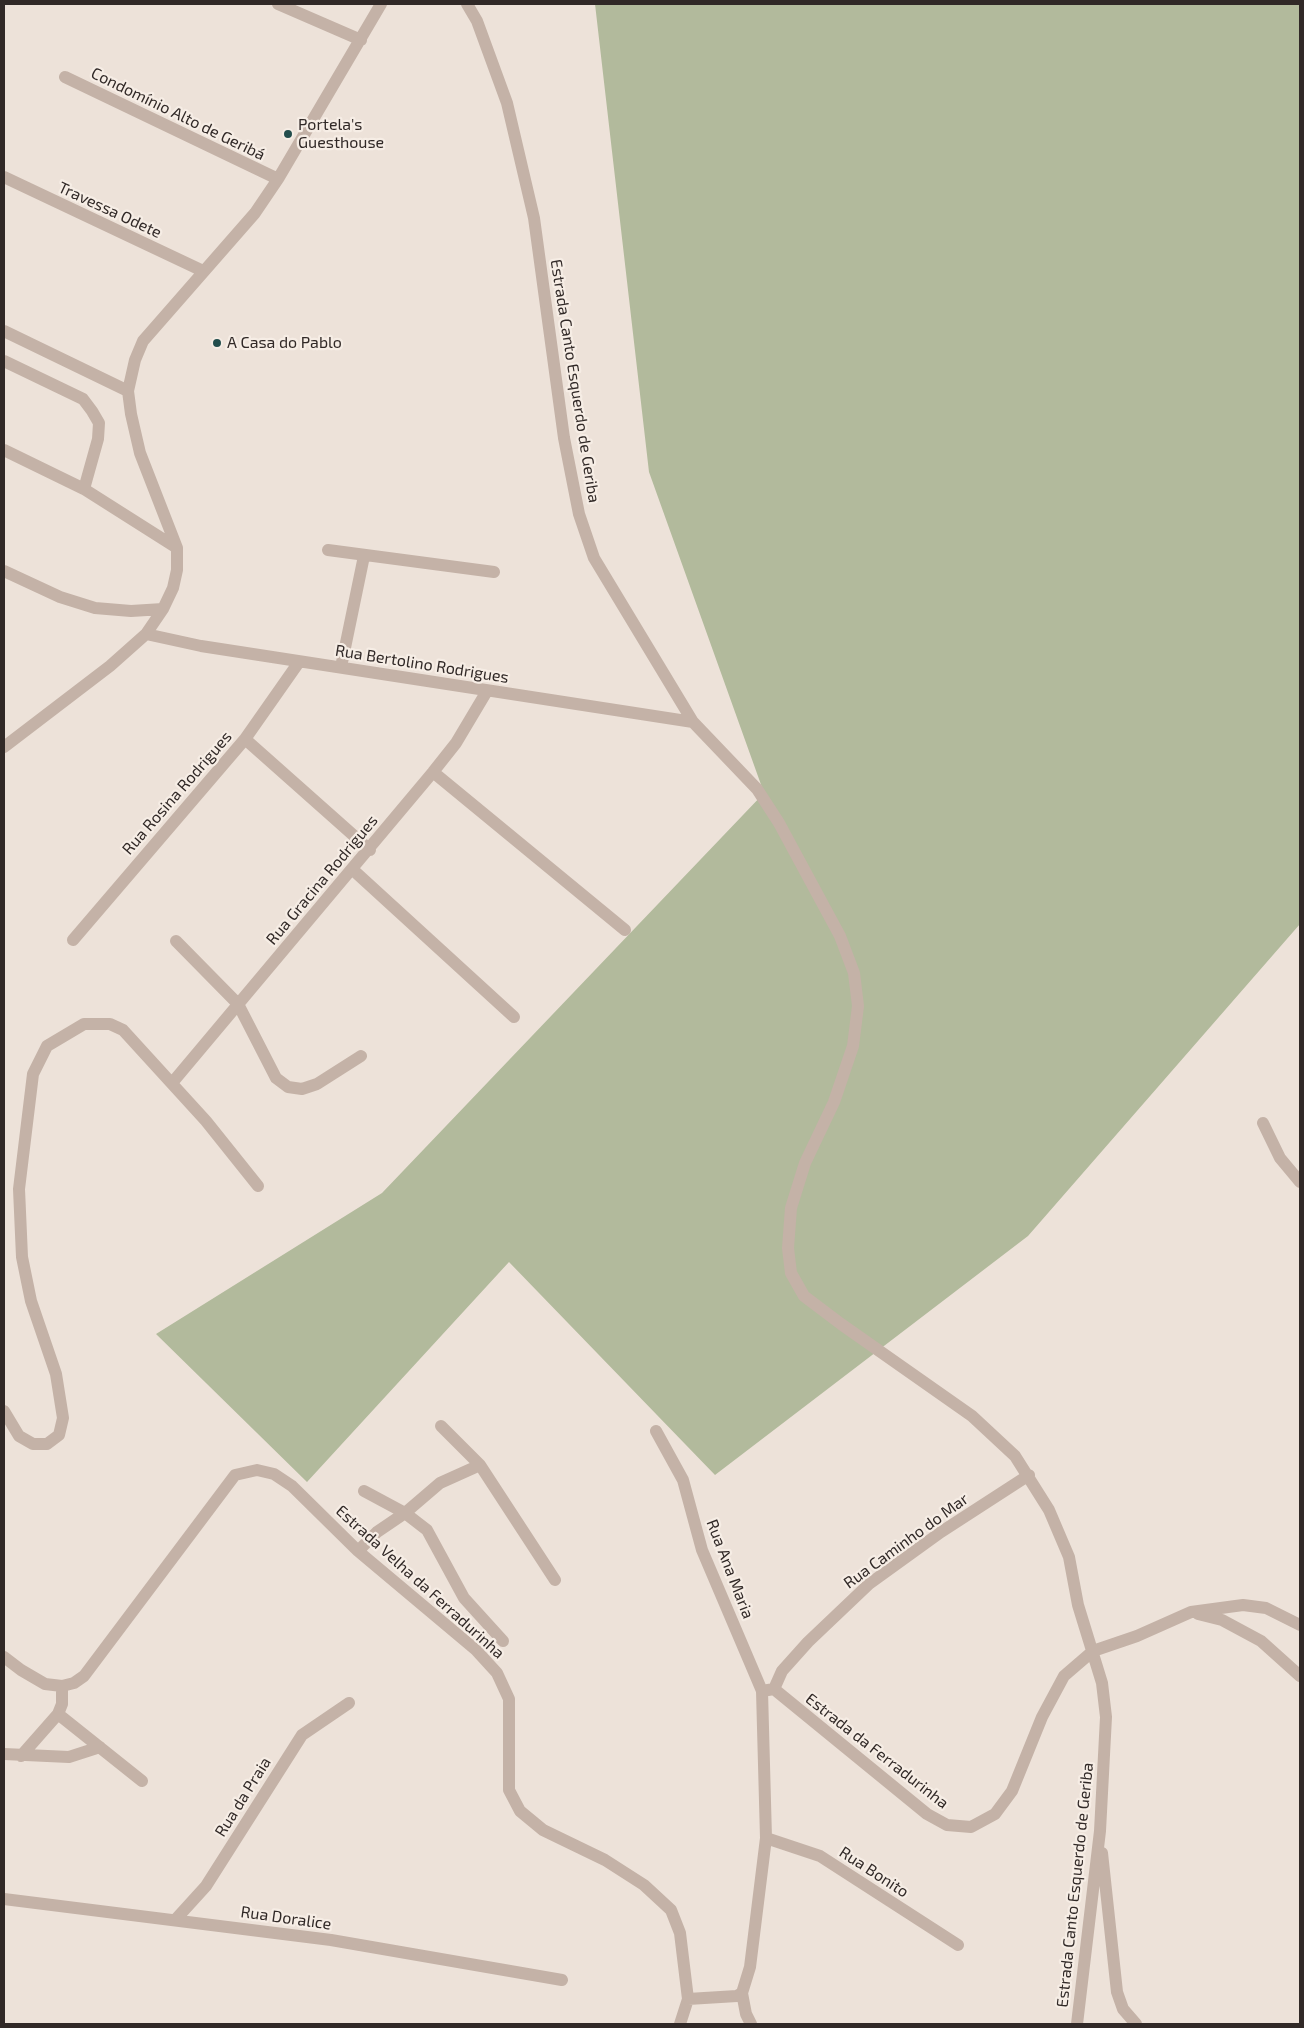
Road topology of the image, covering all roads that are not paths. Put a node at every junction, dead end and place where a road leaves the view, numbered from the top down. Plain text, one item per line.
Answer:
1 (278, 4) edge
2 (381, 4) edge
3 (467, 4) edge
4 (361, 40) junction
5 (65, 77) dead end
6 (4, 177) edge
7 (278, 180) junction
8 (203, 271) junction
9 (4, 331) edge
10 (4, 361) edge
11 (128, 391) junction
12 (4, 450) edge
13 (84, 489) junction
14 (177, 548) junction
15 (328, 550) dead end
16 (364, 556) junction
17 (4, 571) edge
18 (494, 572) dead end
19 (163, 609) junction
20 (146, 634) junction
21 (299, 662) junction
22 (341, 667) junction
23 (487, 691) junction
24 (693, 722) junction
25 (245, 739) junction
26 (4, 747) edge
27 (433, 772) junction
28 (370, 850) junction
29 (352, 869) junction
30 (625, 930) dead end
31 (73, 940) dead end
32 (176, 942) dead end
33 (238, 1004) junction
34 (514, 1017) dead end
35 (360, 1056) dead end
36 (172, 1083) junction
37 (1263, 1123) dead end
38 (1300, 1182) edge
39 (258, 1186) dead end
40 (4, 1411) edge
41 (441, 1426) dead end
42 (656, 1431) dead end
43 (480, 1465) junction
44 (1029, 1475) junction
45 (364, 1491) dead end
46 (405, 1513) junction
47 (358, 1551) junction
48 (555, 1580) dead end
49 (1191, 1612) junction
50 (1300, 1625) edge
51 (503, 1641) dead end
52 (1092, 1651) junction
53 (4, 1656) edge
54 (1300, 1676) edge
55 (62, 1686) junction
56 (768, 1690) junction
57 (349, 1703) dead end
58 (58, 1714) junction
59 (100, 1747) junction
60 (4, 1754) edge
61 (21, 1756) junction
62 (142, 1781) dead end
63 (1100, 1831) junction
64 (766, 1838) junction
65 (4, 1899) edge
66 (176, 1920) junction
67 (958, 1946) dead end
68 (562, 1980) dead end
69 (742, 1992) junction
70 (688, 1998) junction
71 (680, 2024) edge
72 (751, 2024) edge
73 (1077, 2024) edge
74 (1136, 2024) edge

1 - 4 street
2 - 4 street
3 - 24 street, Estrada Canto Esquerdo de Geriba
4 - 7 street
5 - 7 street, Condomínio Alto de Geribá
6 - 8 street, Travessa Odete
7 - 8 street
8 - 11 street
9 - 11 street
10 - 13 street
11 - 14 street
12 - 13 street
13 - 14 street
14 - 19 street
15 - 16 street
16 - 18 street
16 - 22 street
17 - 19 street
19 - 20 street
20 - 21 street, Rua Bertolino Rodrigues
20 - 26 street
21 - 22 street, Rua Bertolino Rodrigues
21 - 25 street, Rua Rosina Rodrigues
22 - 23 street, Rua Bertolino Rodrigues
23 - 24 street, Rua Bertolino Rodrigues
23 - 27 street, Rua Gracina Rodrigues
24 - 44 street, Estrada Canto Esquerdo de Geriba
25 - 28 street
25 - 31 street, Rua Rosina Rodrigues
27 - 28 street, Rua Gracina Rodrigues
27 - 30 street
28 - 29 street, Rua Gracina Rodrigues
29 - 33 street, Rua Gracina Rodrigues
29 - 34 street
32 - 33 street
33 - 35 street
33 - 36 street, Rua Gracina Rodrigues
36 - 39 street
36 - 40 street
37 - 38 street
41 - 43 street
42 - 56 street, Rua Ana Maria
43 - 46 street
43 - 48 street
44 - 52 street, Estrada Canto Esquerdo de Geriba
44 - 56 street, Rua Caminho do Mar
45 - 46 street
46 - 47 street
46 - 51 street
47 - 55 street, Estrada Velha da Ferradurinha
47 - 70 street, Estrada Velha da Ferradurinha
49 - 50 street, Estrada da Ferradurinha
49 - 52 street, Estrada da Ferradurinha
49 - 54 street
52 - 56 street, Estrada da Ferradurinha
52 - 63 street, Estrada Canto Esquerdo de Geriba
53 - 55 street
55 - 58 street
56 - 64 street
57 - 66 street, Rua da Praia
58 - 59 street
58 - 61 street
59 - 61 street
59 - 62 street
60 - 61 street
63 - 73 street, Estrada Canto Esquerdo de Geriba
63 - 74 street
64 - 67 street, Rua Bonito
64 - 69 street
65 - 66 street, Rua Doralice
66 - 68 street, Rua Doralice
69 - 70 street
69 - 72 street
70 - 71 street

